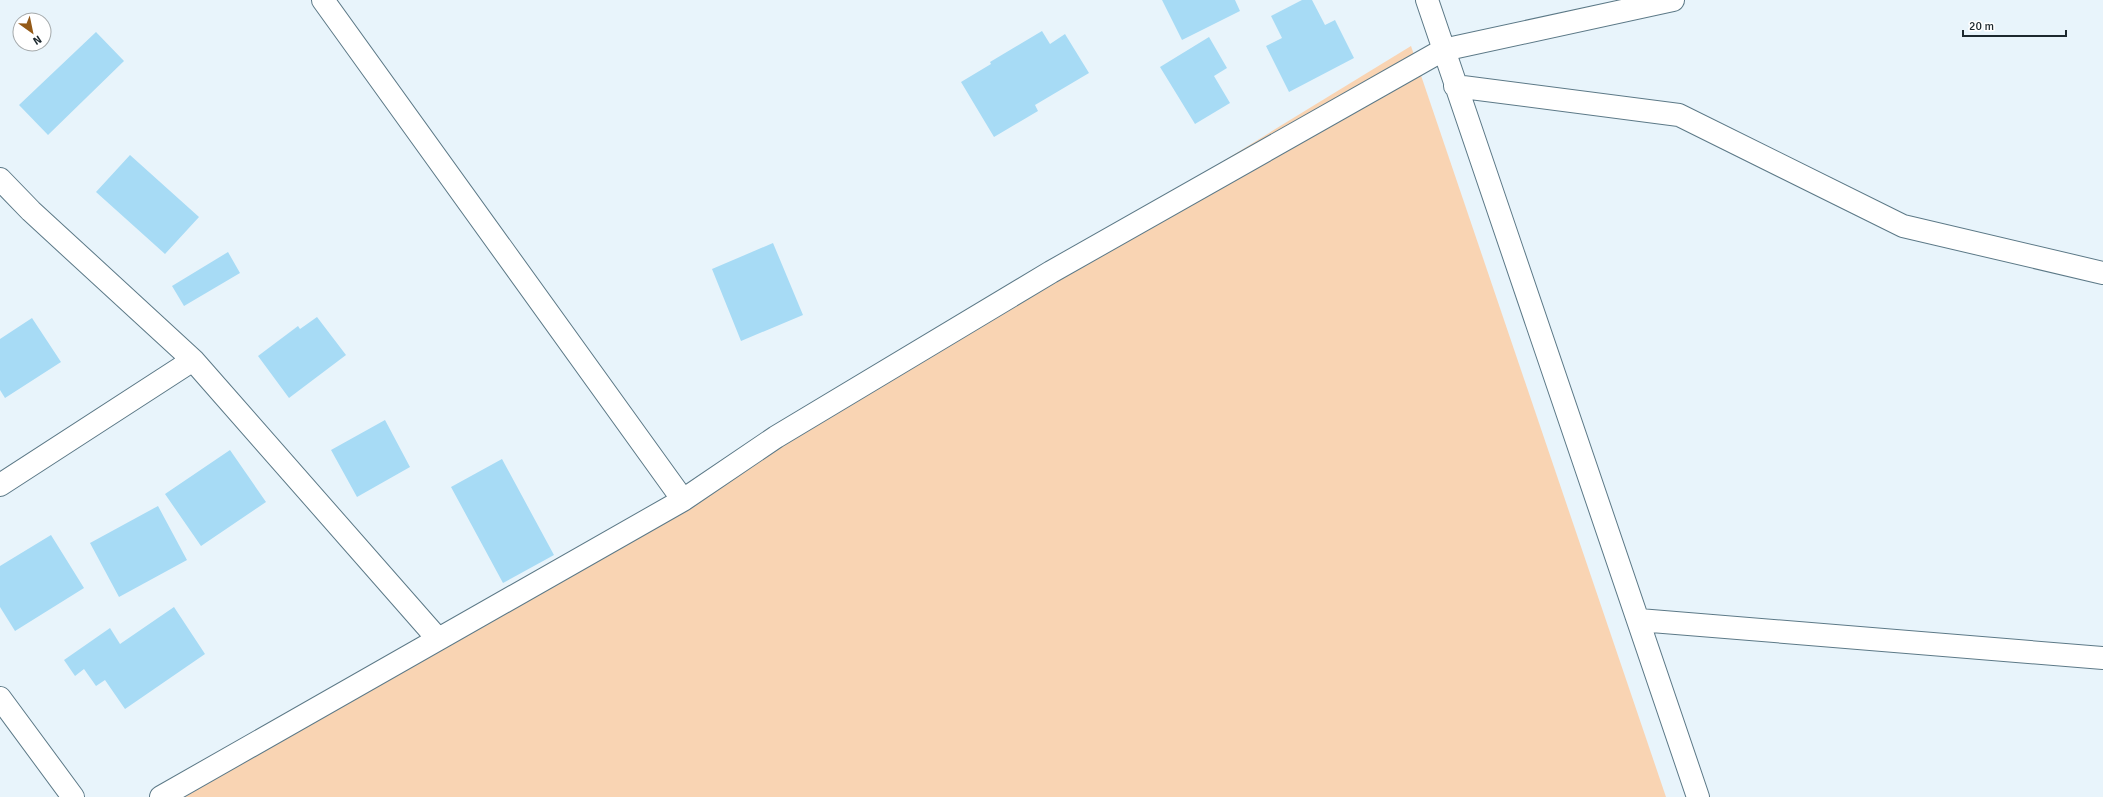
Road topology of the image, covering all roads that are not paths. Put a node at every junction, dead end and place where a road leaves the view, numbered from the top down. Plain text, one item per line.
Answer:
1 (323, 0) edge
2 (1427, 0) edge
3 (1673, 0) edge
4 (1443, 50) junction
5 (1455, 86) junction
6 (0, 178) edge
7 (2103, 273) edge
8 (193, 360) junction
9 (0, 485) edge
10 (683, 500) junction
11 (1639, 620) junction
12 (438, 639) junction
13 (2103, 658) edge
14 (0, 698) edge
15 (72, 797) edge
16 (161, 797) edge
17 (1698, 797) edge

1 - 10 street
2 - 4 street
3 - 4 street
4 - 5 street
4 - 10 street
5 - 7 street
5 - 11 street
6 - 8 street
8 - 9 street
8 - 12 street
10 - 12 street
11 - 13 street
11 - 17 street
12 - 16 street
14 - 15 street

